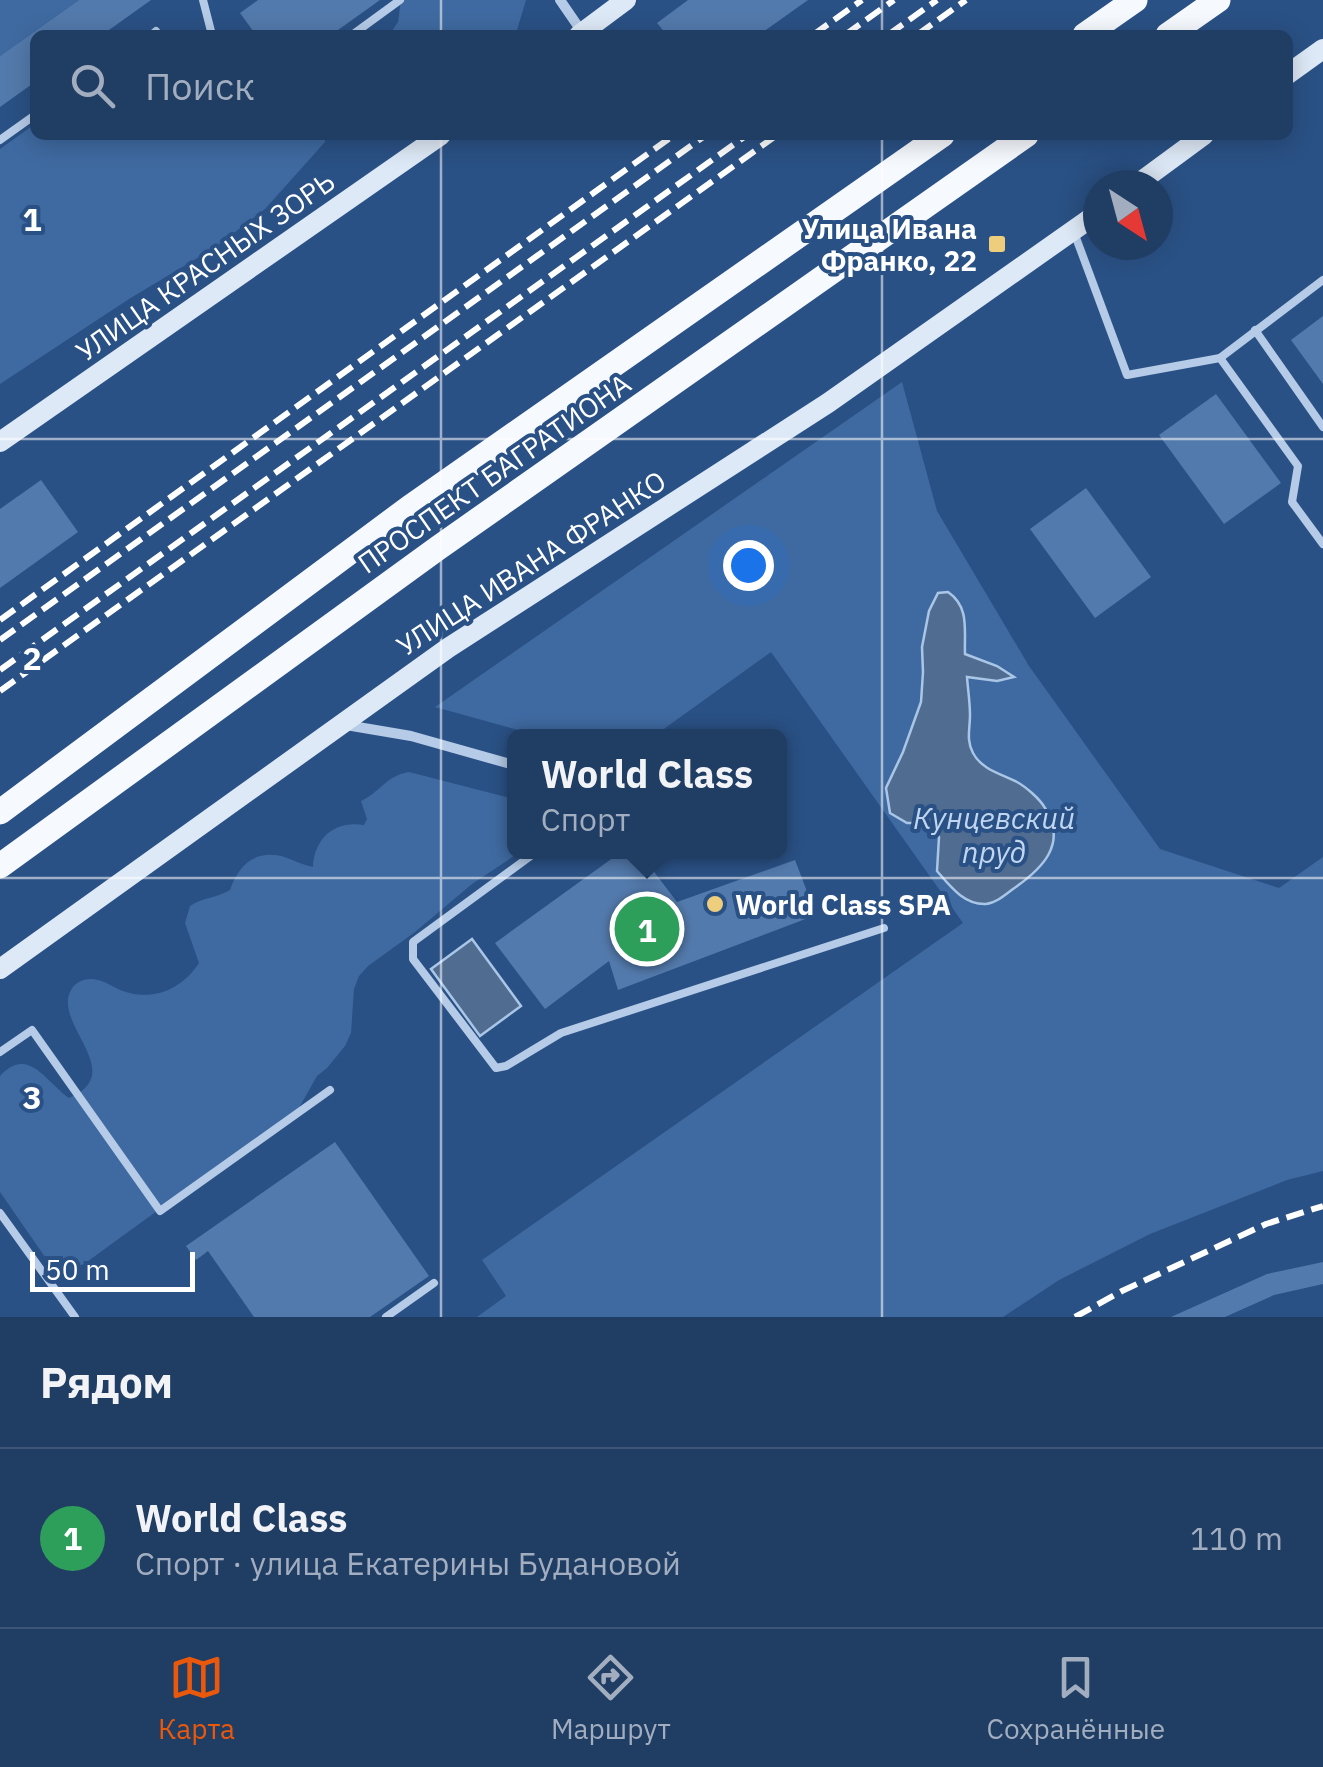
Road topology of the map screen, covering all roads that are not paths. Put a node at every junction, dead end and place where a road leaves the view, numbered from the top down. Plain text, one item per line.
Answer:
1 (203, 0) edge
2 (400, 0) edge
3 (560, 0) edge
4 (626, 0) edge
5 (1135, 0) edge
6 (1218, 0) edge
7 (211, 30) edge
8 (359, 30) edge
9 (579, 30) edge
10 (586, 30) edge
11 (1092, 30) edge
12 (1175, 30) edge
13 (1323, 49) edge
14 (1293, 70) edge
15 (30, 119) edge
16 (0, 140) edge
17 (433, 140) edge
18 (935, 140) edge
19 (1019, 140) edge
20 (1197, 140) edge
21 (1156, 170) edge
22 (1083, 224) edge
23 (1074, 230) junction
24 (1323, 280) edge
25 (1254, 330) junction
26 (1220, 358) junction
27 (1323, 427) edge
28 (0, 442) edge
29 (1323, 544) edge
30 (340, 724) junction
31 (507, 763) edge
32 (0, 812) edge
33 (526, 859) edge
34 (0, 866) edge
35 (884, 928) dead end
36 (0, 970) edge
37 (0, 1052) edge
38 (330, 1090) dead end
39 (0, 1213) edge
40 (434, 1283) dead end
41 (76, 1317) edge
42 (386, 1317) edge

1 - 7 lane
2 - 8 lane
3 - 9 street
4 - 10 street
5 - 11 main road
6 - 12 main road
13 - 14 street
15 - 16 lane
17 - 28 street, УЛИЦА КРАСНЫХ ЗОРЬ
18 - 32 main road, ПРОСПЕКТ БАГРАТИОНА
19 - 34 main road, ПРОСПЕКТ БАГРАТИОНА
20 - 21 street
22 - 23 street, УЛИЦА ИВАНА ФРАНКО
23 - 26 lane
23 - 30 street, УЛИЦА ИВАНА ФРАНКО
24 - 25 lane
25 - 26 lane
25 - 27 lane
26 - 29 lane
30 - 31 street
30 - 36 street, УЛИЦА ИВАНА ФРАНКО
33 - 35 lane
37 - 38 lane
39 - 41 lane
40 - 42 lane

